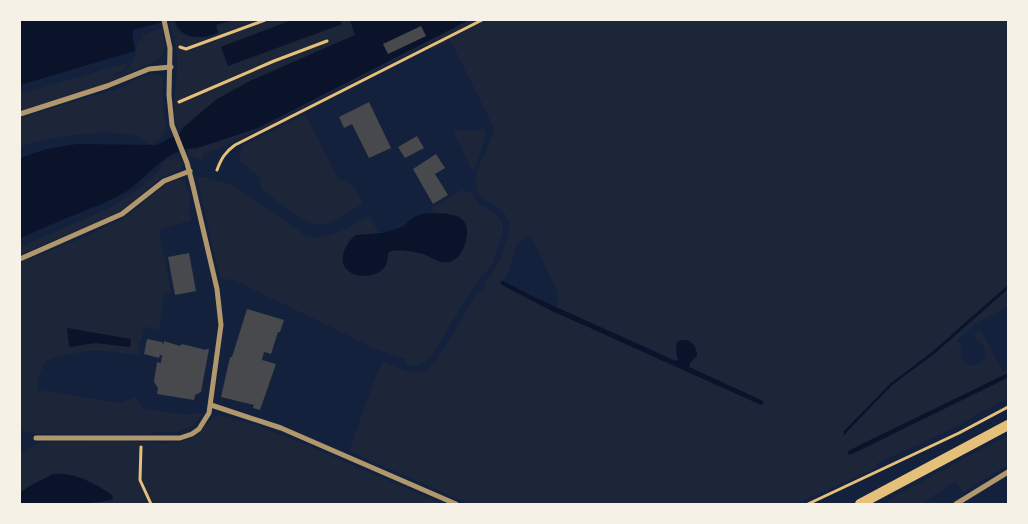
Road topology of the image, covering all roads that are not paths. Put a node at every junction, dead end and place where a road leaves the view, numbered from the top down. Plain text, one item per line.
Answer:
1 (164, 20) edge
2 (171, 67) junction
3 (20, 114) edge
4 (190, 171) junction
5 (20, 259) edge
6 (211, 405) junction
7 (1008, 425) edge
8 (36, 438) dead end
9 (1008, 472) edge
10 (456, 504) edge
11 (860, 504) edge
12 (956, 504) edge

1 - 2 street
2 - 3 street
2 - 4 street
4 - 5 street
4 - 6 street
6 - 8 street
6 - 10 street
7 - 11 main road
9 - 12 street

